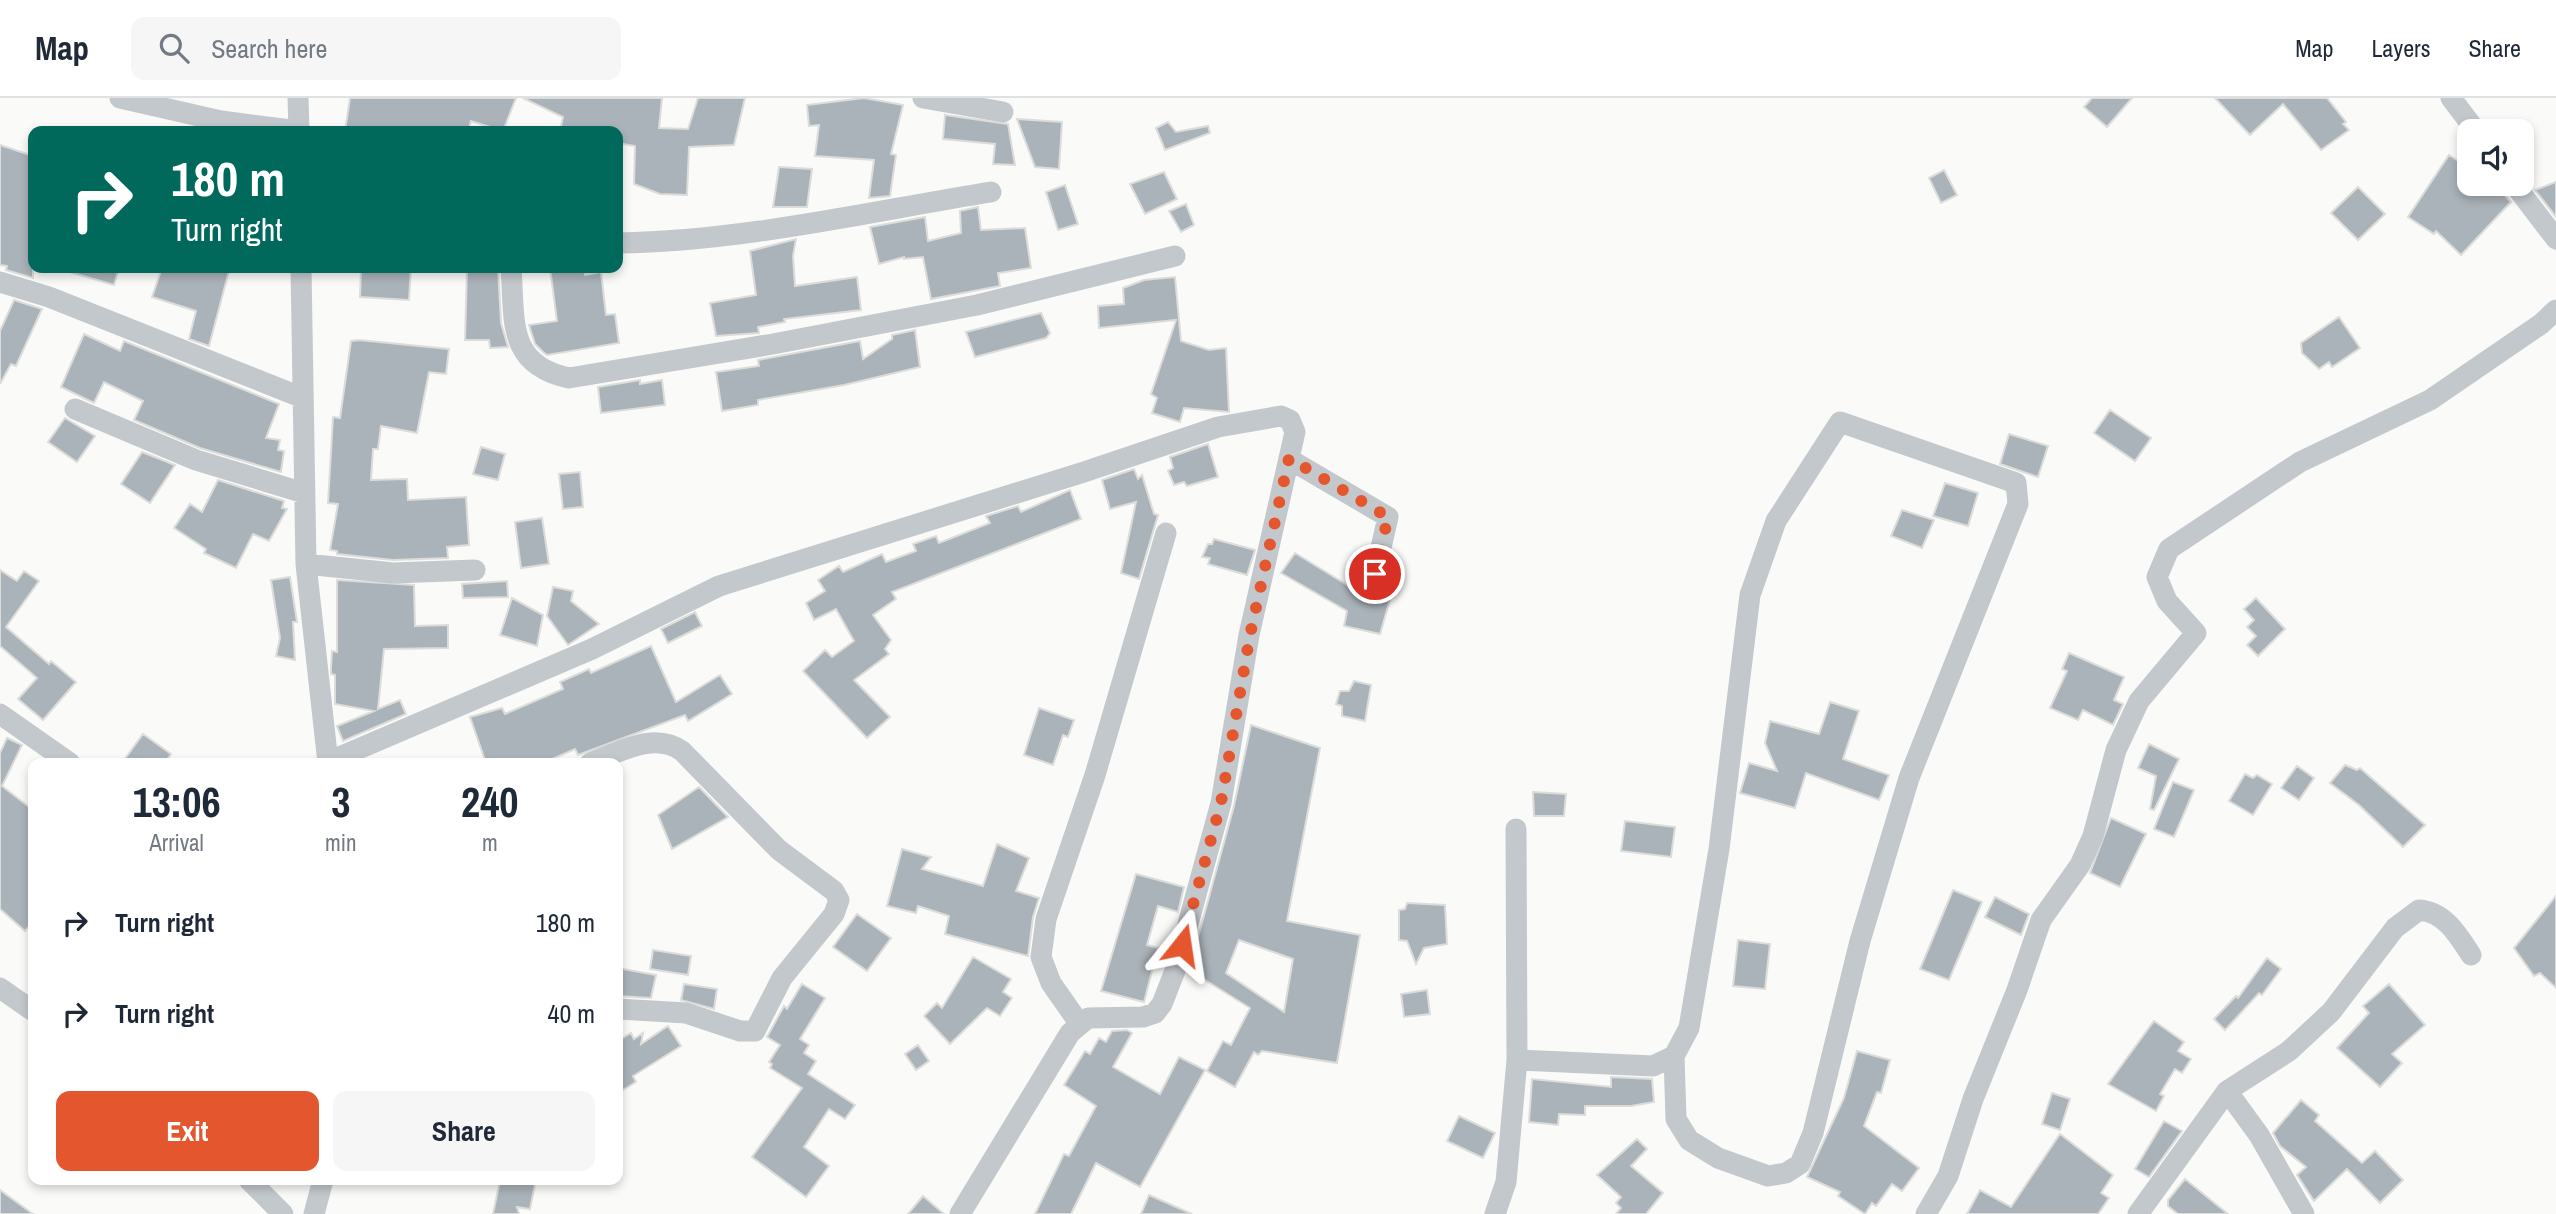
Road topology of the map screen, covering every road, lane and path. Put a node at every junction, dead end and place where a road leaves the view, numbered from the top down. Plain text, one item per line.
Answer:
1 (120, 98) edge
2 (298, 98) edge
3 (923, 98) edge
4 (2451, 98) edge
5 (1003, 112) dead end
6 (2467, 119) edge
7 (260, 126) edge
8 (299, 126) edge
9 (991, 192) dead end
10 (2523, 196) edge
11 (2556, 239) edge
12 (623, 243) edge
13 (1175, 256) dead end
14 (301, 273) edge
15 (512, 273) edge
16 (0, 282) edge
17 (2556, 310) edge
18 (303, 398) junction
19 (75, 409) dead end
20 (1289, 458) junction
21 (304, 492) junction
22 (1166, 533) dead end
23 (306, 564) junction
24 (475, 570) dead end
25 (1375, 574) dead end
26 (0, 714) edge
27 (64, 758) edge
28 (328, 758) edge
29 (337, 758) edge
30 (604, 758) edge
31 (1517, 830) dead end
32 (2471, 955) dead end
33 (0, 988) edge
34 (28, 1008) edge
35 (623, 1009) edge
36 (1079, 1023) junction
37 (1674, 1056) junction
38 (1517, 1060) junction
39 (2227, 1091) junction
40 (253, 1185) edge
41 (322, 1185) edge
42 (964, 1213) edge
43 (2140, 1213) edge
44 (283, 1214) edge
45 (314, 1214) edge
46 (1495, 1214) edge
47 (1926, 1214) edge
48 (2304, 1214) edge

1 - 7 street
2 - 8 street
3 - 5 street
4 - 6 street
9 - 12 street
10 - 11 street
13 - 15 street
14 - 18 street
16 - 18 street
17 - 47 street
18 - 21 street
19 - 21 street
20 - 25 street
20 - 29 street
20 - 36 street
21 - 23 street
22 - 36 street
23 - 24 street
23 - 28 street
26 - 27 street
30 - 35 street
31 - 38 street
32 - 39 street
33 - 34 street
36 - 42 street
37 - 37 street
37 - 38 street
38 - 46 street
39 - 43 street
39 - 48 street
40 - 44 street
41 - 45 street

